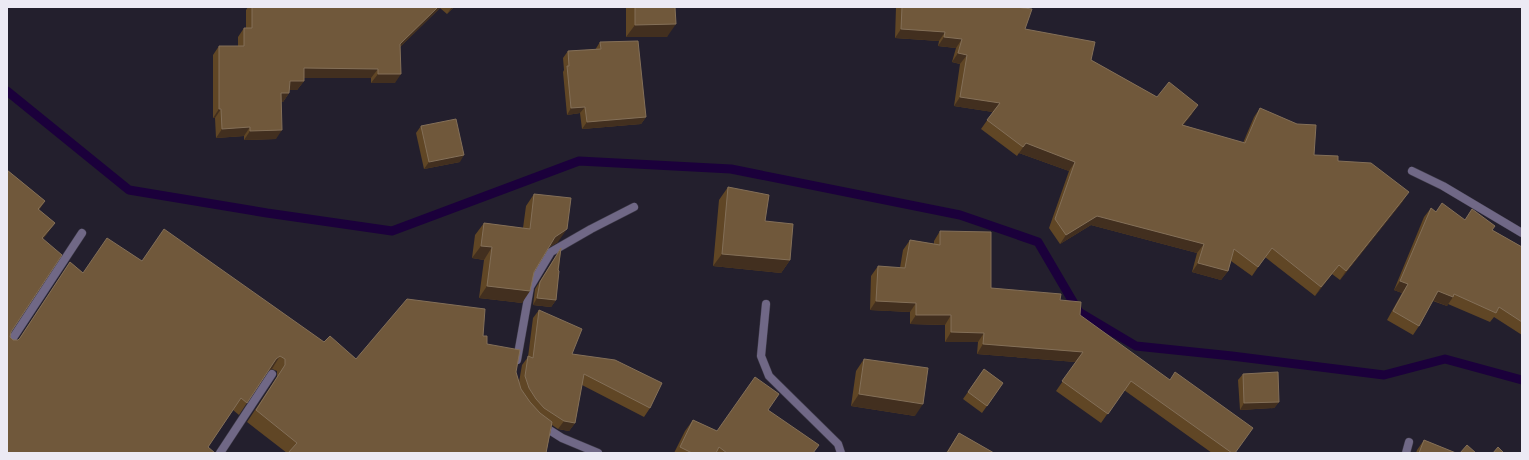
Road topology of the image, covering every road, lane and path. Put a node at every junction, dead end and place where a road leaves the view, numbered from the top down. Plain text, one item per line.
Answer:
1 (1412, 171) dead end
2 (634, 207) dead end
3 (82, 233) dead end
4 (1522, 233) edge
5 (766, 304) dead end
6 (7, 347) edge
7 (516, 370) edge
8 (272, 374) edge
9 (534, 419) edge
10 (1409, 442) dead end
11 (220, 453) edge
12 (598, 453) edge
13 (841, 453) edge
14 (1406, 453) edge

1 - 4 street
2 - 7 street
3 - 6 street
5 - 13 street
8 - 11 street
9 - 12 street
10 - 14 street

